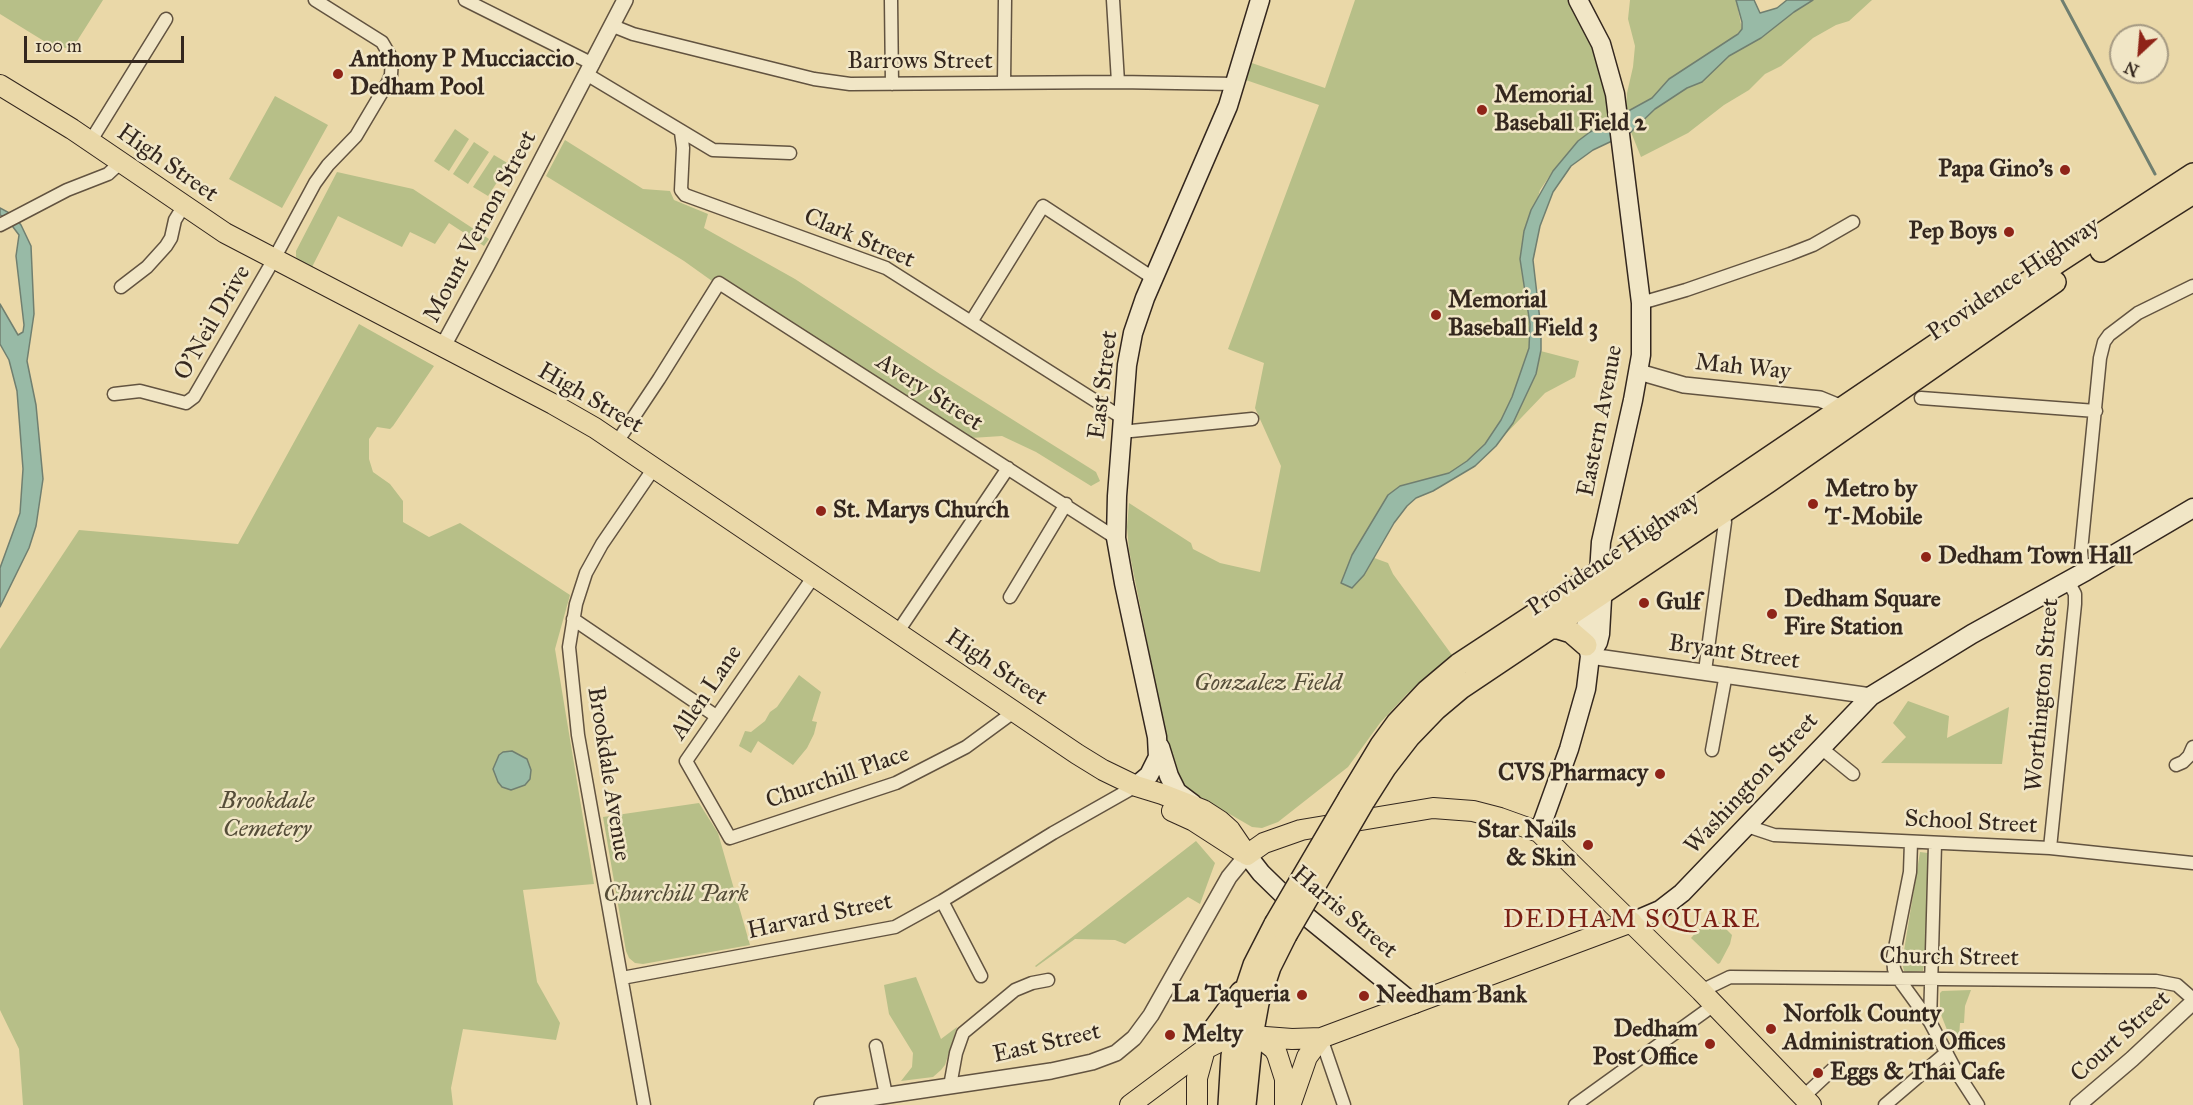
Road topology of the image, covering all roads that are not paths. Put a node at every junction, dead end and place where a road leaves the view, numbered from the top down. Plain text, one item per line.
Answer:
1 (315, 0) edge
2 (465, 0) edge
3 (625, 0) edge
4 (891, 0) edge
5 (1005, 0) edge
6 (1113, 0) edge
7 (1260, 0) edge
8 (1578, 0) edge
9 (166, 19) dead end
10 (613, 26) junction
11 (590, 70) junction
12 (1118, 82) junction
13 (1004, 83) junction
14 (892, 84) junction
15 (1235, 84) junction
16 (0, 86) edge
17 (681, 132) junction
18 (90, 142) junction
19 (790, 153) dead end
20 (120, 163) junction
21 (2193, 174) edge
22 (2193, 193) edge
23 (183, 207) junction
24 (1854, 222) dead end
25 (3, 223) edge
26 (274, 259) junction
27 (1153, 278) junction
28 (2193, 285) edge
29 (121, 287) dead end
30 (1641, 303) junction
31 (971, 322) junction
32 (442, 348) junction
33 (1639, 372) junction
34 (114, 394) dead end
35 (1921, 398) dead end
36 (1842, 408) junction
37 (2096, 411) junction
38 (1252, 419) dead end
39 (1121, 424) junction
40 (617, 442) junction
41 (654, 468) junction
42 (1008, 468) junction
43 (1066, 504) junction
44 (2193, 508) edge
45 (1725, 522) dead end
46 (1116, 538) junction
47 (2086, 571) junction
48 (1599, 573) junction
49 (814, 576) junction
50 (2068, 581) junction
51 (1010, 597) dead end
52 (1597, 598) junction
53 (573, 619) junction
54 (1551, 628) junction
55 (897, 633) junction
56 (1588, 650) junction
57 (1705, 671) junction
58 (1726, 674) junction
59 (1871, 696) junction
60 (1015, 711) junction
61 (716, 716) junction
62 (1157, 737) junction
63 (2193, 747) edge
64 (1821, 748) junction
65 (1712, 750) dead end
66 (2176, 765) dead end
67 (1853, 774) dead end
68 (1136, 786) junction
69 (1357, 799) junction
70 (1203, 810) junction
71 (1747, 826) junction
72 (1539, 832) junction
73 (730, 838) joint
74 (1911, 842) junction
75 (1935, 844) junction
76 (2050, 848) junction
77 (1247, 855) junction
78 (2193, 862) edge
79 (942, 901) junction
80 (1632, 922) junction
81 (1280, 930) junction
82 (981, 976) dead end
83 (622, 978) junction
84 (1898, 978) junction
85 (1932, 978) junction
86 (1048, 980) dead end
87 (1248, 982) junction
88 (1708, 998) junction
89 (2193, 1001) edge
90 (1414, 1004) junction
91 (1930, 1022) junction
92 (1243, 1037) junction
93 (1321, 1038) junction
94 (876, 1046) dead end
95 (1205, 1049) junction
96 (1946, 1053) junction
97 (1833, 1069) dead end
98 (950, 1086) junction
99 (886, 1095) junction
100 (1807, 1101) edge
101 (644, 1105) edge
102 (822, 1105) edge
103 (1130, 1105) edge
104 (1197, 1105) edge
105 (1229, 1105) edge
106 (1245, 1105) edge
107 (1285, 1105) edge
108 (1291, 1105) edge
109 (1344, 1105) edge
110 (1575, 1105) edge
111 (1885, 1105) edge
112 (1978, 1105) edge
113 (2078, 1105) edge

1 - 26 street
2 - 11 street
3 - 10 street, Mount Vernon Street
4 - 14 street
5 - 13 street
6 - 12 street
7 - 15 main road, East Street
8 - 30 main road, Eastern Avenue
9 - 18 street
10 - 11 street, Mount Vernon Street
10 - 14 street, Barrows Street
11 - 17 street
11 - 32 street, Mount Vernon Street
12 - 13 street, Barrows Street
12 - 15 street, Barrows Street
13 - 14 street, Barrows Street
15 - 27 main road, East Street
16 - 18 main road, High Street
17 - 19 street
17 - 31 street, Clark Street
18 - 20 main road, High Street
20 - 23 main road, High Street
20 - 25 street
21 - 36 highway, Providence Highway
22 - 52 highway, Providence Highway
23 - 26 main road, High Street
23 - 29 street
24 - 30 street
26 - 32 main road, High Street
26 - 34 street, O'Neil Drive
27 - 31 street
27 - 39 main road, East Street
28 - 37 street
30 - 33 main road, Eastern Avenue
31 - 39 street, Clark Street
32 - 40 main road, High Street
33 - 36 street, Mah Way
33 - 48 main road, Eastern Avenue
35 - 37 street
36 - 48 highway, Providence Highway
37 - 47 street
38 - 39 street
39 - 46 main road, East Street
40 - 41 main road, High Street
40 - 42 street, Avery Street
41 - 49 main road, High Street
41 - 53 street, Brookdale Avenue
42 - 43 street, Avery Street
42 - 55 street
43 - 46 street, Avery Street
43 - 51 street
44 - 47 main road, Washington Street
45 - 57 street
46 - 62 main road, East Street
47 - 50 main road, Washington Street
48 - 52 main road, Eastern Avenue
48 - 69 highway, Providence Highway
49 - 55 main road, High Street
49 - 61 street, Allen Lane
50 - 59 main road, Washington Street
50 - 76 street, Worthington Street
52 - 54 highway, Providence Highway
52 - 56 main road, Eastern Avenue
53 - 61 street
53 - 83 street, Brookdale Avenue
54 - 56 highway
54 - 69 highway, Providence Highway
55 - 60 main road, High Street
56 - 57 street, Bryant Street
56 - 72 main road, Eastern Avenue
57 - 58 street, Bryant Street
58 - 59 street, Bryant Street
58 - 65 street
59 - 64 main road, Washington Street
60 - 68 main road, High Street
60 - 73 street, Churchill Place
61 - 73 street, Allen Lane
62 - 68 main road, East Street
62 - 70 main road
63 - 66 street
64 - 67 street
64 - 71 main road, Washington Street
68 - 70 main road, High Street
68 - 77 main road, High Street
68 - 79 street, Harvard Street
69 - 81 highway, Providence Highway, bridge
70 - 77 main road, High Street
71 - 74 street, School Street
71 - 80 main road, Washington Street
72 - 77 main road
72 - 80 main road
74 - 75 street, School Street
74 - 84 street
75 - 76 street, School Street
75 - 85 street
76 - 78 street, School Street
77 - 90 main road, Harris Street
77 - 98 street, East Street
79 - 82 street
79 - 83 street, Harvard Street
80 - 88 main road
80 - 90 main road, Washington Street
81 - 87 highway, Providence Highway
81 - 92 highway, Providence Highway
83 - 101 street, Brookdale Avenue
84 - 85 street, Church Street
84 - 88 street, Church Street
84 - 91 street
85 - 89 street, Church Street
85 - 91 street
86 - 98 street
87 - 92 highway, Providence Highway
87 - 95 highway
88 - 100 main road
88 - 110 street, Church Street
89 - 113 street, Court Street
90 - 93 main road, Washington Street
91 - 96 street
92 - 93 main road, Washington Street
92 - 95 main road
92 - 105 highway, Providence Highway
92 - 106 highway, Providence Highway
92 - 107 main road
93 - 108 main road
93 - 109 street
94 - 99 street
95 - 103 main road
95 - 104 main road
96 - 111 street
96 - 112 street
97 - 100 street
98 - 99 street, East Street
99 - 102 street, East Street

